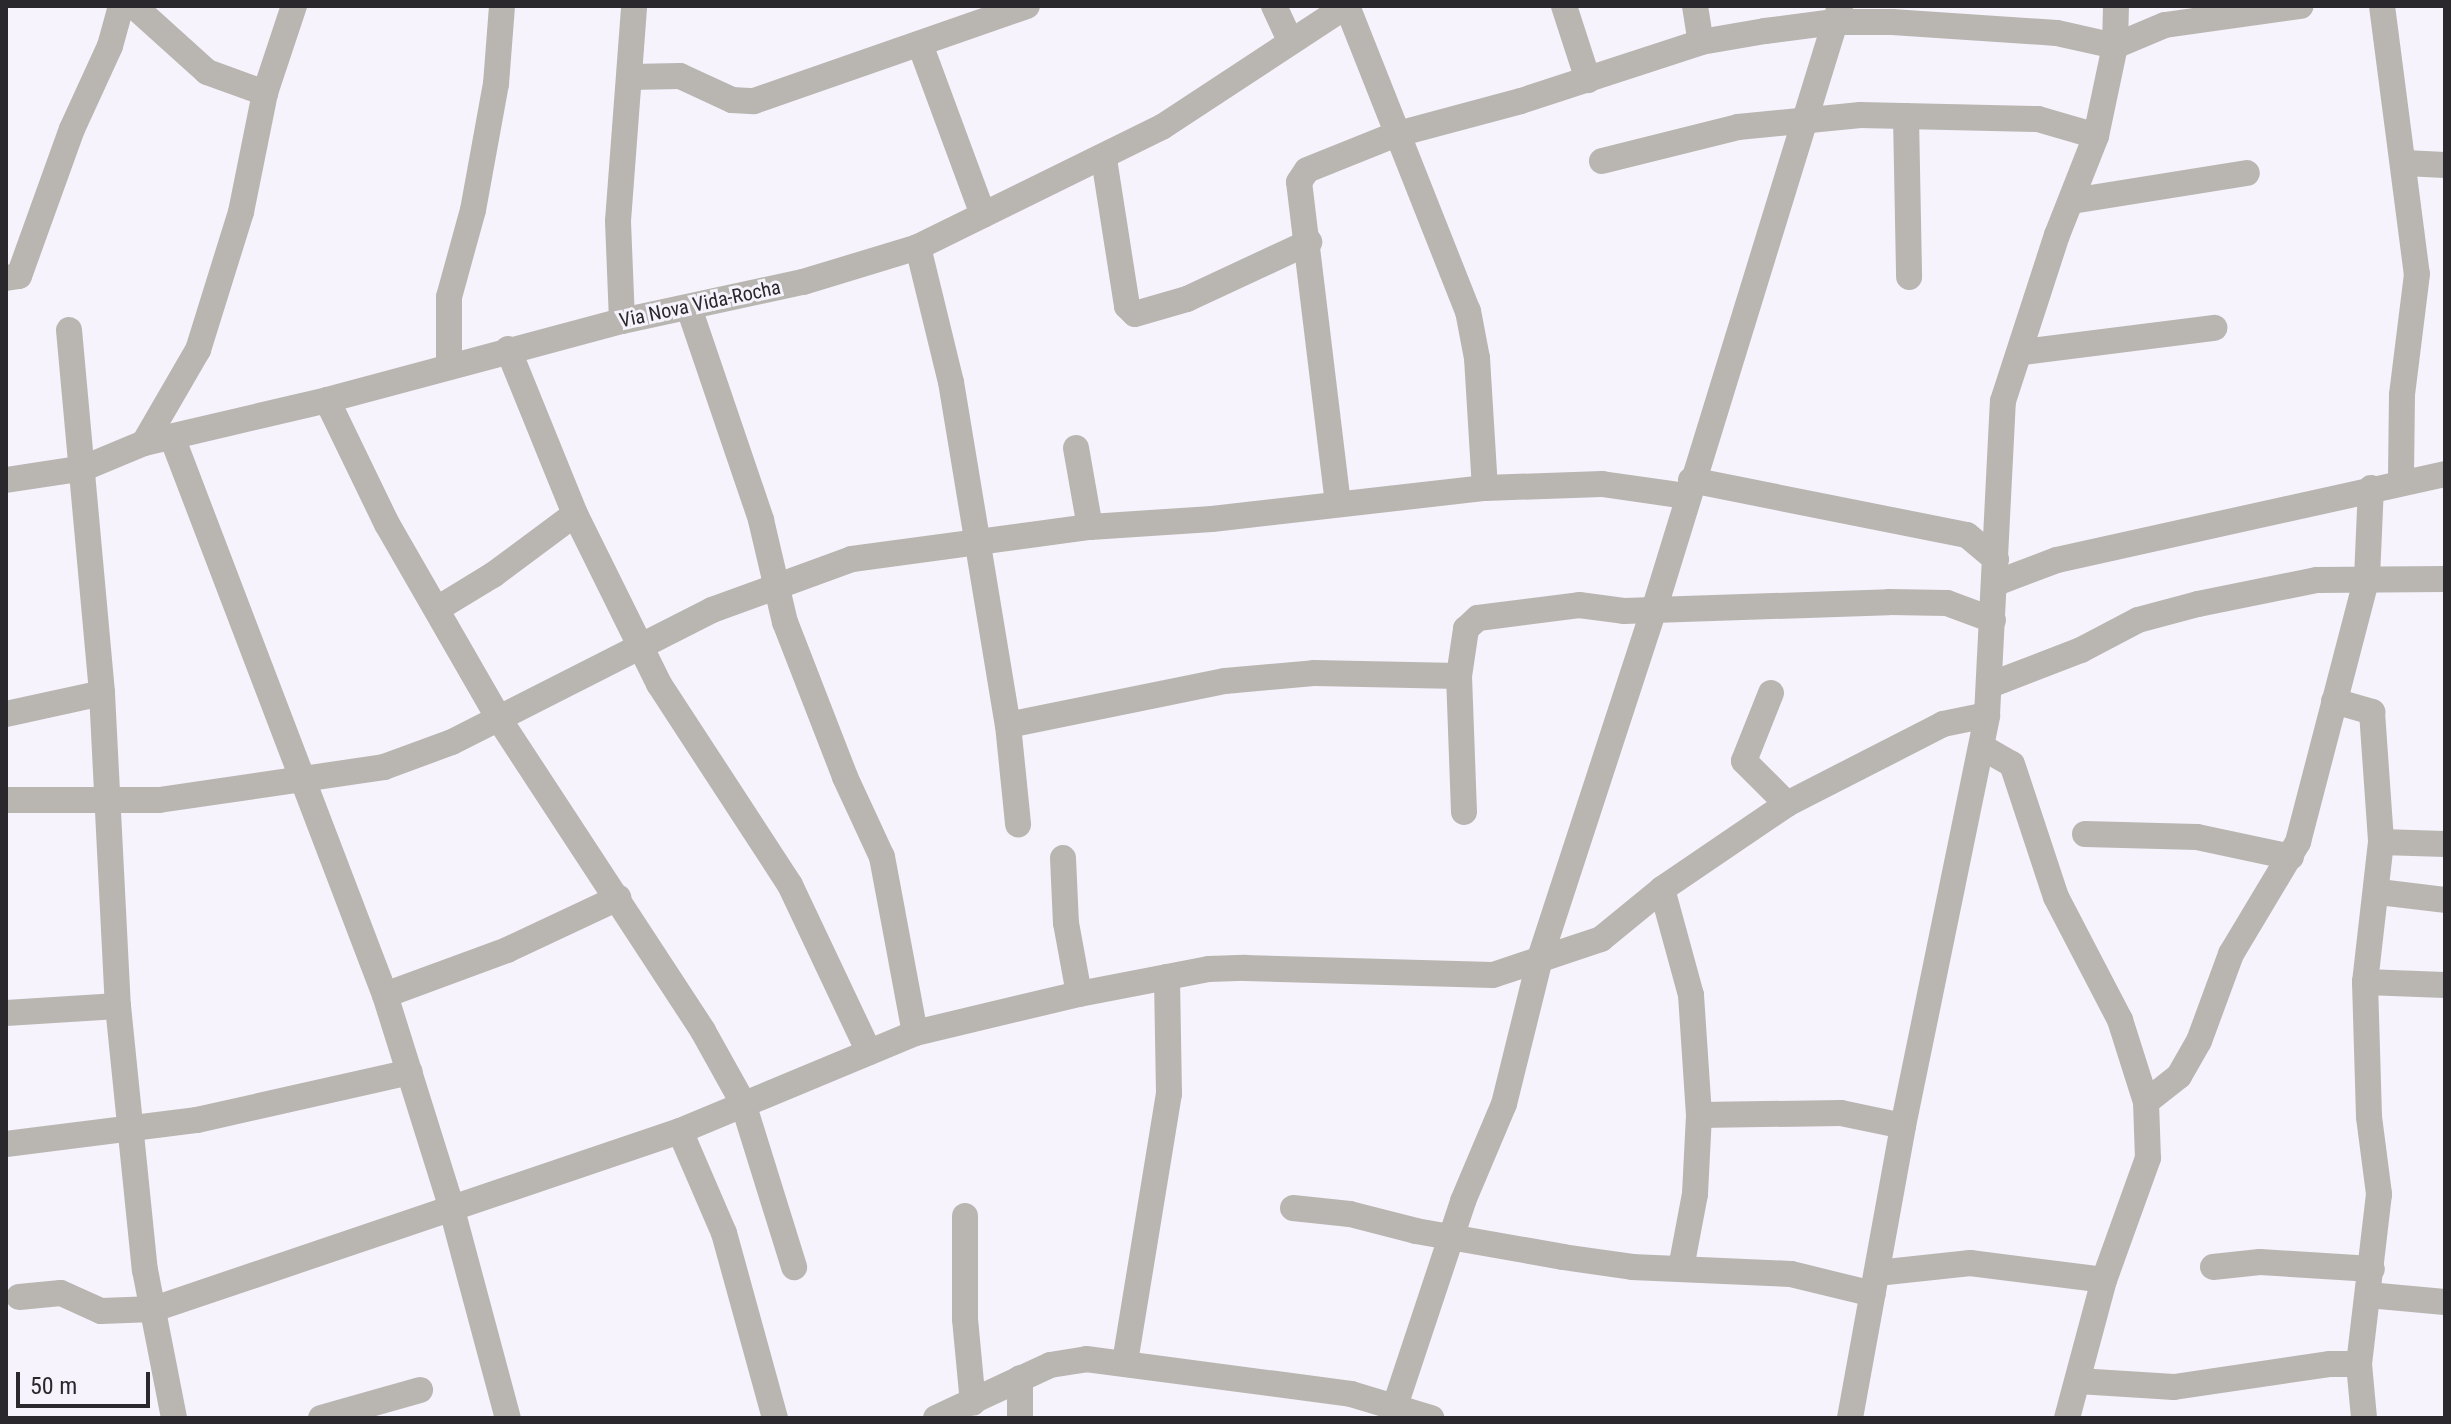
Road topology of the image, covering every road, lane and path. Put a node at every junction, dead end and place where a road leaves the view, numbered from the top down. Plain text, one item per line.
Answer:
1 (121, 6) edge
2 (134, 6) edge
3 (294, 6) edge
4 (502, 6) edge
5 (634, 6) edge
6 (1027, 6) edge
7 (1274, 6) edge
8 (1346, 6) edge
9 (1564, 6) edge
10 (1695, 6) edge
11 (2116, 6) edge
12 (2301, 6) edge
13 (2382, 6) edge
14 (990, 12) edge
15 (1837, 14) edge
16 (1290, 41) junction
17 (1701, 42) junction
18 (2115, 46) junction
19 (921, 47) junction
20 (630, 77) junction
21 (1588, 80) junction
22 (265, 93) junction
23 (1906, 116) junction
24 (1802, 118) junction
25 (1394, 135) junction
26 (2096, 136) junction
27 (1104, 159) junction
28 (1602, 161) dead end
29 (2405, 163) junction
30 (2445, 165) edge
31 (2247, 173) dead end
32 (2072, 201) junction
33 (983, 215) junction
34 (1309, 242) junction
35 (918, 247) junction
36 (1909, 277) dead end
37 (6, 278) edge
38 (689, 308) junction
39 (622, 321) junction
40 (2214, 328) dead end
41 (69, 330) dead end
42 (508, 349) junction
43 (2023, 352) junction
44 (449, 366) junction
45 (327, 400) junction
46 (172, 437) junction
47 (144, 443) junction
48 (1076, 448) dead end
49 (84, 468) junction
50 (2445, 474) edge
51 (6, 480) edge
52 (2401, 481) junction
53 (1485, 488) junction
54 (1688, 488) junction
55 (2371, 488) junction
56 (1338, 504) junction
57 (575, 514) junction
58 (1090, 527) junction
59 (979, 544) junction
60 (1996, 571) junction
61 (2367, 578) junction
62 (2445, 579) edge
63 (775, 585) junction
64 (437, 609) junction
65 (1654, 610) junction
66 (1993, 620) junction
67 (641, 644) junction
68 (1459, 676) junction
69 (1990, 685) junction
70 (102, 693) junction
71 (1771, 693) dead end
72 (2334, 701) junction
73 (6, 714) edge
74 (1987, 715) junction
75 (499, 719) junction
76 (1008, 725) junction
77 (1982, 747) junction
78 (304, 780) junction
79 (109, 797) junction
80 (6, 800) edge
81 (1787, 804) junction
82 (1464, 812) dead end
83 (1018, 824) dead end
84 (2085, 834) dead end
85 (2381, 842) junction
86 (2445, 844) edge
87 (2291, 857) junction
88 (1063, 858) dead end
89 (1662, 889) junction
90 (2379, 892) junction
91 (618, 898) junction
92 (2445, 900) edge
93 (1540, 958) junction
94 (1167, 977) junction
95 (2365, 982) junction
96 (2445, 985) edge
97 (1079, 994) junction
98 (385, 995) junction
99 (118, 1006) junction
100 (6, 1013) edge
101 (915, 1033) junction
102 (869, 1052) junction
103 (410, 1072) junction
104 (2146, 1102) junction
105 (743, 1103) junction
106 (1699, 1115) junction
107 (133, 1126) junction
108 (1903, 1126) junction
109 (680, 1131) junction
110 (6, 1144) edge
111 (451, 1206) junction
112 (1293, 1208) dead end
113 (965, 1216) dead end
114 (1452, 1238) junction
115 (794, 1267) dead end
116 (2213, 1267) dead end
117 (1681, 1268) junction
118 (2104, 1280) junction
119 (2370, 1282) junction
120 (1875, 1284) junction
121 (19, 1297) dead end
122 (2445, 1302) edge
123 (154, 1309) junction
124 (1125, 1362) junction
125 (2359, 1364) junction
126 (1020, 1378) junction
127 (2078, 1381) junction
128 (420, 1390) dead end
129 (973, 1403) junction
130 (1393, 1412) edge
131 (174, 1418) edge
132 (321, 1418) edge
133 (508, 1418) edge
134 (775, 1418) edge
135 (936, 1418) edge
136 (1020, 1418) edge
137 (1431, 1418) edge
138 (1850, 1418) edge
139 (2067, 1418) edge
140 (2364, 1418) edge

1 - 37 street
2 - 22 street
3 - 22 street
4 - 44 street
5 - 20 street
6 - 14 street
7 - 16 street
8 - 16 street, Via Nova Vida-Rocha
8 - 25 street
9 - 21 street
10 - 17 street
11 - 18 street
12 - 18 street
13 - 29 street
14 - 19 street
15 - 17 street
15 - 18 street
15 - 24 street
16 - 27 street, Via Nova Vida-Rocha
17 - 21 street
18 - 26 street
19 - 20 street
19 - 33 street
20 - 39 street
21 - 25 street
22 - 47 street
23 - 24 street
23 - 26 street
23 - 36 street
24 - 28 street
24 - 54 street
25 - 34 street
25 - 53 street
26 - 32 street
27 - 33 street, Via Nova Vida-Rocha
27 - 34 street
29 - 30 street
29 - 52 street
31 - 32 street
32 - 43 street
33 - 35 street, Via Nova Vida-Rocha
34 - 56 street
35 - 38 street, Via Nova Vida-Rocha
35 - 59 street
38 - 39 street, Via Nova Vida-Rocha
38 - 63 street
39 - 42 street, Via Nova Vida-Rocha
40 - 43 street
41 - 49 street
42 - 44 street, Via Nova Vida-Rocha
42 - 57 street
43 - 60 street
44 - 45 street, Via Nova Vida-Rocha
45 - 46 street, Via Nova Vida-Rocha
45 - 64 street
46 - 47 street, Via Nova Vida-Rocha
46 - 78 street
47 - 49 street, Via Nova Vida-Rocha
48 - 58 street
49 - 51 street, Via Nova Vida-Rocha
49 - 70 street
50 - 52 street
52 - 55 street
53 - 54 street
53 - 56 street
54 - 60 street
54 - 65 street
55 - 60 street
55 - 61 street
56 - 58 street
57 - 64 street
57 - 67 street
58 - 59 street
59 - 63 street
59 - 76 street
60 - 66 street
61 - 62 street
61 - 69 street
61 - 72 street
63 - 67 street
63 - 101 street
64 - 75 street
65 - 66 street
65 - 68 street
65 - 93 street
66 - 69 street
67 - 75 street
67 - 102 street
68 - 76 street
68 - 82 street
69 - 74 street
70 - 73 street
70 - 79 street
71 - 81 street
72 - 85 street
72 - 87 street
74 - 77 street
74 - 81 street
75 - 78 street
75 - 91 street
76 - 83 street
77 - 104 street
77 - 108 street
78 - 79 street
78 - 98 street
79 - 80 street
79 - 99 street
81 - 89 street
84 - 87 street
85 - 86 street
85 - 90 street
87 - 104 street
88 - 97 street
89 - 93 street
89 - 106 street
90 - 92 street
90 - 95 street
91 - 98 street
91 - 105 street
93 - 94 street
93 - 114 street
94 - 97 street
94 - 124 street
95 - 96 street
95 - 119 street
97 - 101 street
98 - 103 street
99 - 100 street
99 - 107 street
101 - 102 street
102 - 105 street
103 - 107 street
103 - 111 street
104 - 118 street
105 - 109 street
105 - 115 street
106 - 108 street
106 - 117 street
107 - 110 street
107 - 123 street
108 - 120 street
109 - 111 street
109 - 134 street
111 - 123 street
111 - 133 street
112 - 114 street
113 - 129 street
114 - 117 street
114 - 130 street
116 - 119 street
117 - 120 street
118 - 120 street
118 - 127 street
119 - 122 street
119 - 125 street
120 - 138 street
121 - 123 street
123 - 131 street
124 - 126 street
124 - 130 street
125 - 127 street
125 - 140 street
126 - 129 street
126 - 136 street
127 - 139 street
128 - 132 street
129 - 135 street
130 - 137 street

